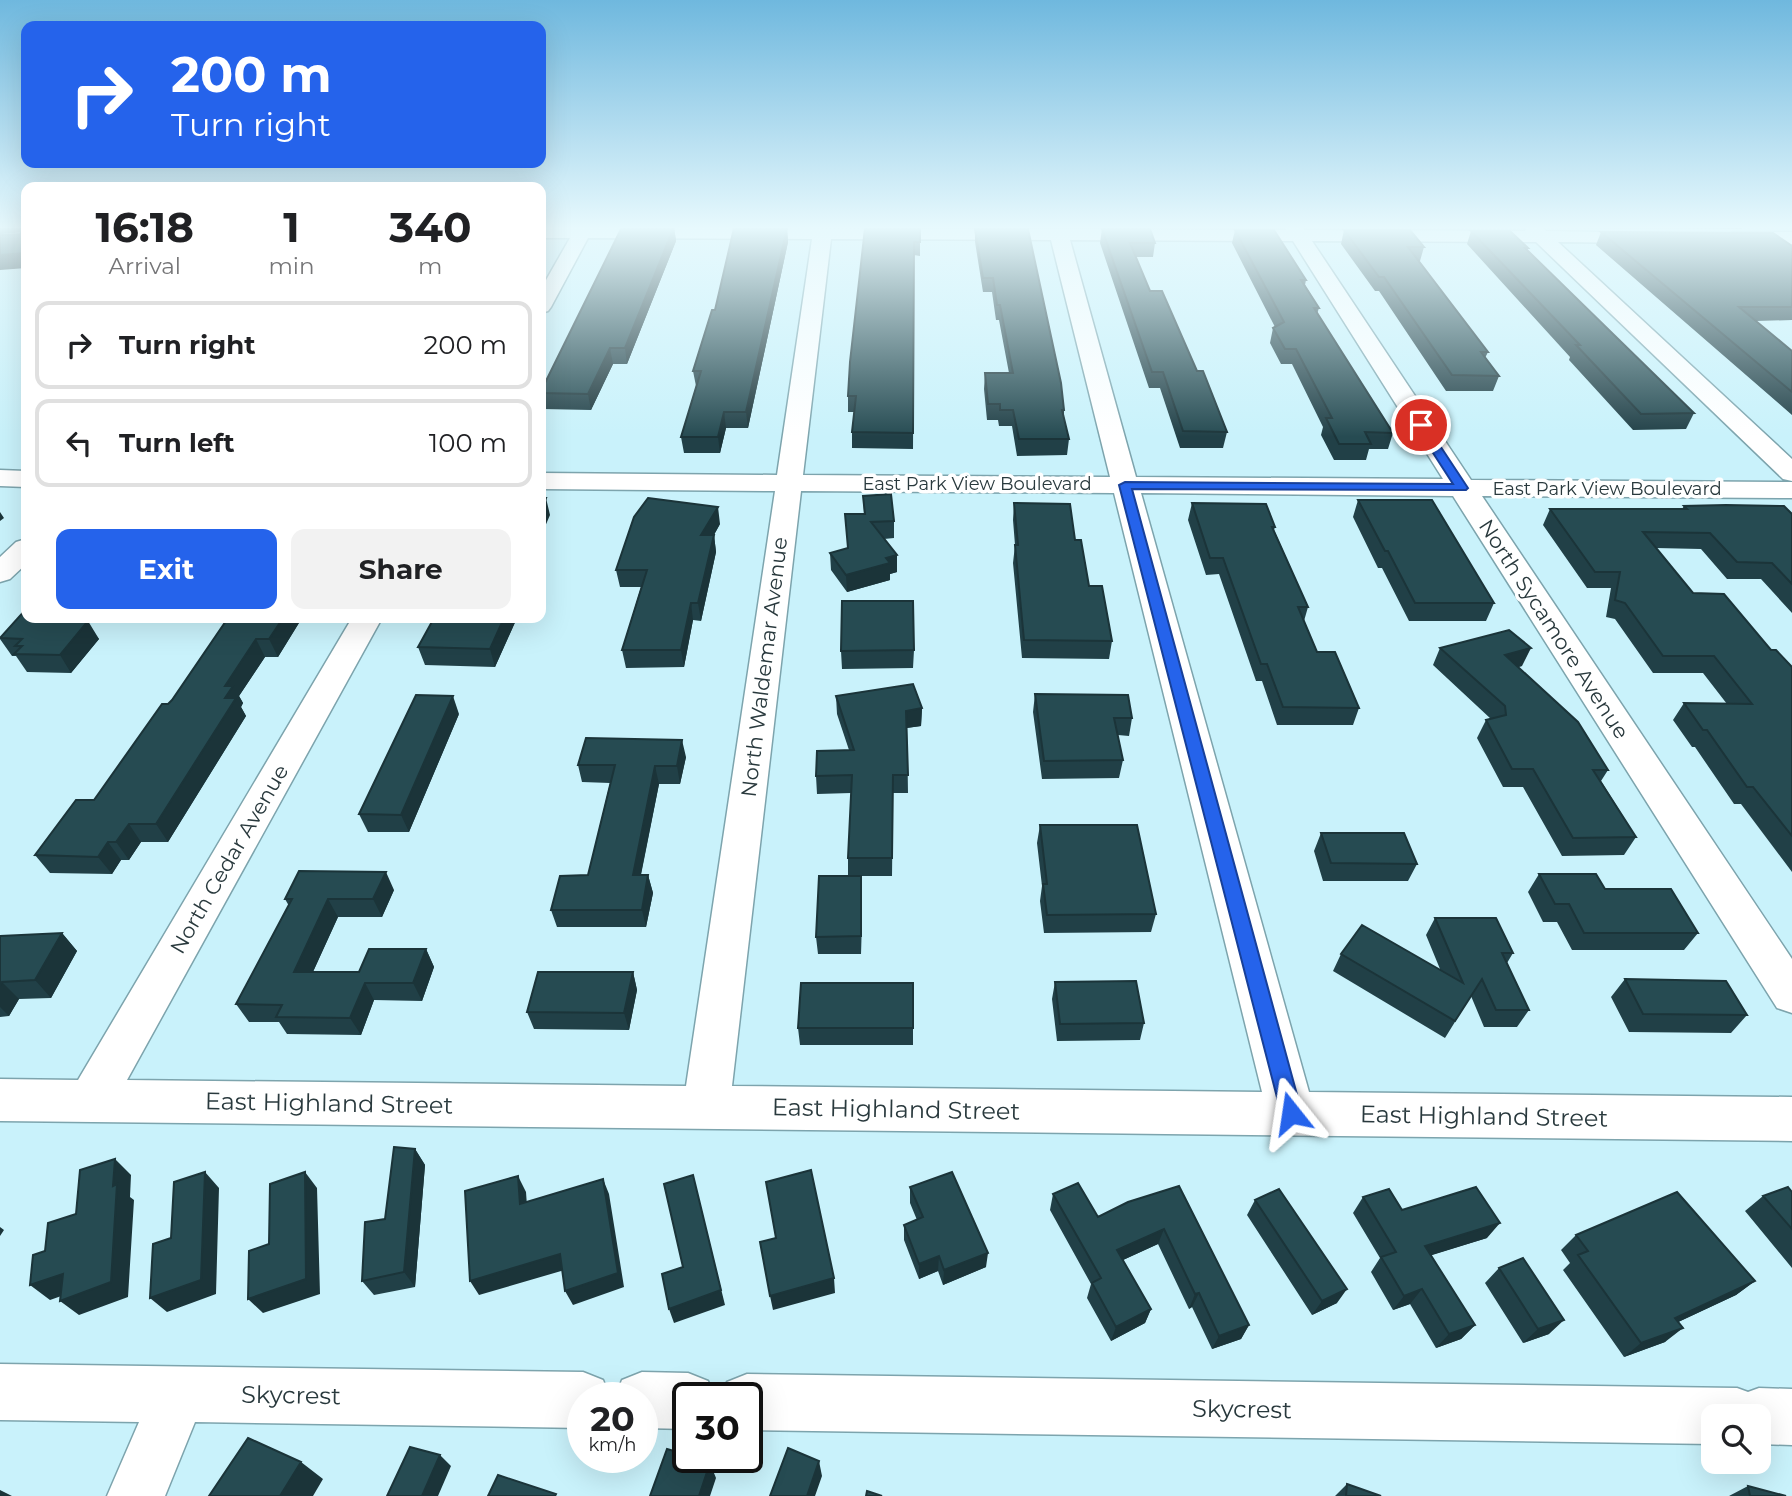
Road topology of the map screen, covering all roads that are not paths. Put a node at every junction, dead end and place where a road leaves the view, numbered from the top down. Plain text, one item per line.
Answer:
1 (814, 297) edge
2 (1075, 297) edge
3 (1339, 297) edge
4 (1605, 297) edge
5 (1792, 472) edge
6 (0, 478) edge
7 (21, 479) edge
8 (546, 481) edge
9 (788, 483) junction
10 (1125, 485) junction
11 (1462, 488) junction
12 (1792, 490) edge
13 (21, 553) edge
14 (0, 573) edge
15 (363, 623) edge
16 (1792, 995) edge
17 (0, 1100) edge
18 (91, 1101) junction
19 (706, 1107) junction
20 (1291, 1113) junction
21 (1792, 1119) edge
22 (0, 1392) edge
23 (179, 1394) junction
24 (567, 1400) edge
25 (763, 1402) edge
26 (1701, 1415) edge
27 (1771, 1416) edge
28 (1792, 1416) edge
29 (136, 1496) edge

1 - 9 street, North Waldemar Avenue
2 - 10 street
3 - 11 street, North Sycamore Avenue
4 - 5 street
6 - 7 street
8 - 9 street, East Park View Boulevard
9 - 10 street, East Park View Boulevard
9 - 19 street, North Waldemar Avenue
10 - 11 street, East Park View Boulevard
10 - 20 street
11 - 12 street, East Park View Boulevard
11 - 16 street, North Sycamore Avenue
13 - 14 street
15 - 18 street, North Cedar Avenue
17 - 18 street, East Highland Street
18 - 19 street, East Highland Street
19 - 20 street, East Highland Street
20 - 21 street, East Highland Street
22 - 23 street, Skycrest
23 - 24 street, Skycrest
23 - 29 street
25 - 26 street, Skycrest
27 - 28 street

